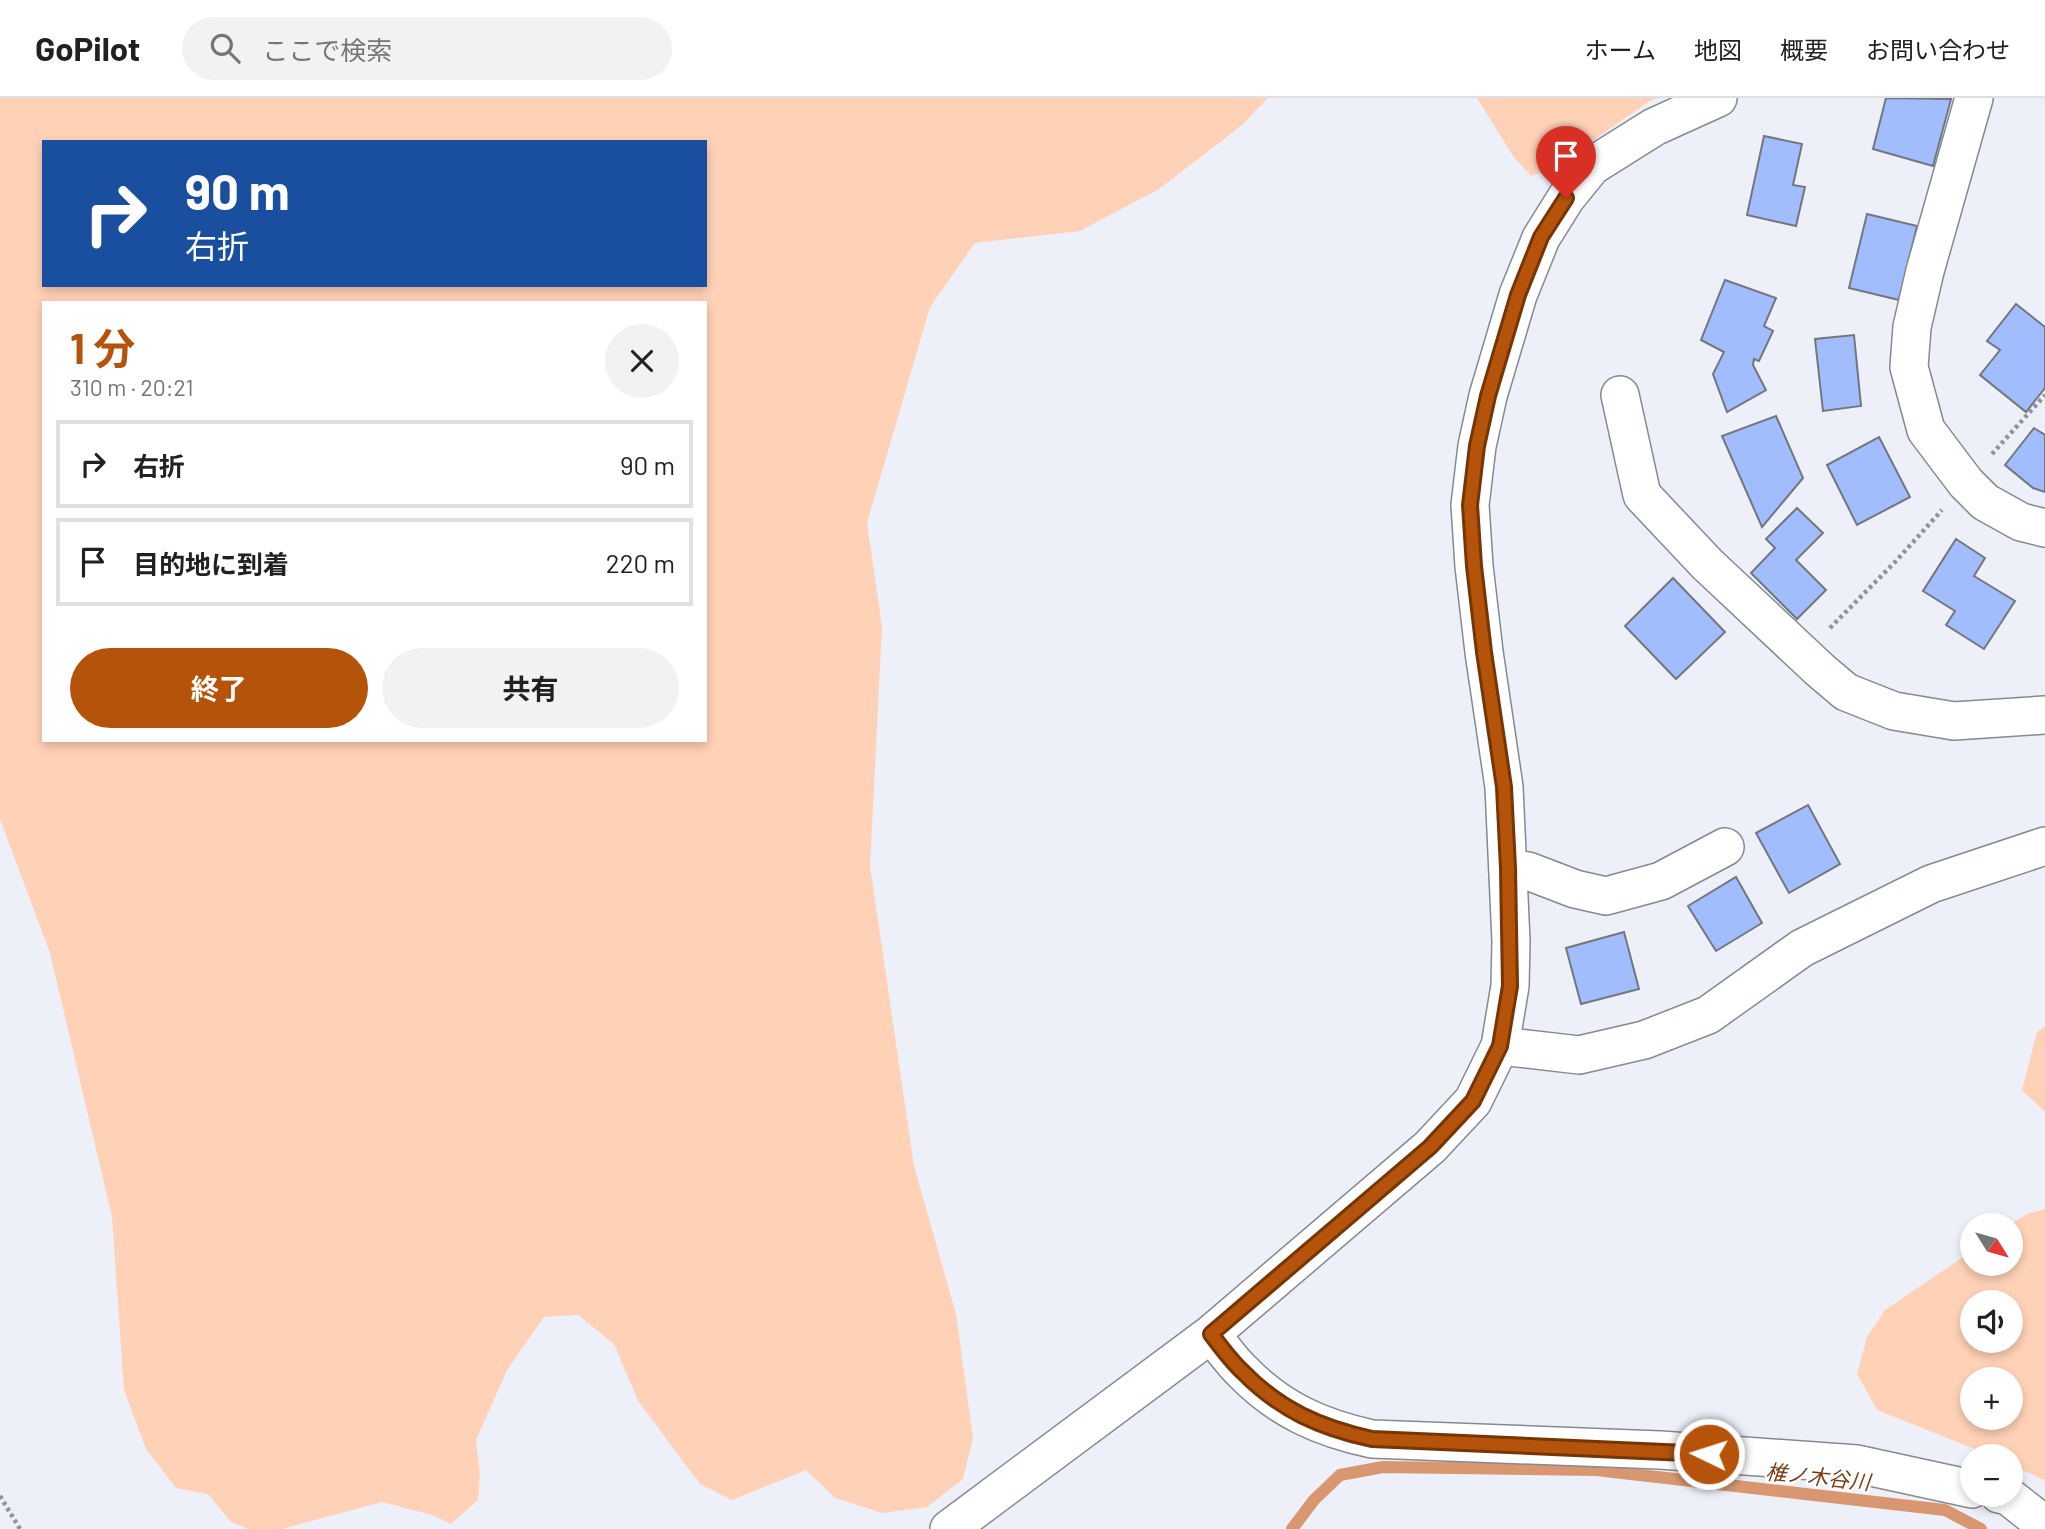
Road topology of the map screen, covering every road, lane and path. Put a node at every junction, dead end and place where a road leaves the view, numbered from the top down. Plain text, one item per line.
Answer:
1 (1718, 98) edge
2 (1975, 98) edge
3 (1620, 395) dead end
4 (2045, 395) edge
5 (1987, 459) dead end
6 (1951, 500) dead end
7 (2045, 528) edge
8 (1824, 634) dead end
9 (2045, 715) edge
10 (2045, 846) edge
11 (1725, 847) dead end
12 (1508, 868) junction
13 (1500, 1046) junction
14 (1211, 1334) junction
15 (1960, 1486) edge
16 (0, 1496) edge
17 (2022, 1507) edge
18 (2045, 1525) edge
19 (20, 1529) edge
20 (949, 1529) edge

1 - 12 street
2 - 7 street
3 - 9 street
4 - 5 path
6 - 8 path
10 - 13 street
11 - 12 street
12 - 13 street
13 - 14 street
14 - 15 street
14 - 20 street
16 - 19 path
17 - 18 street

